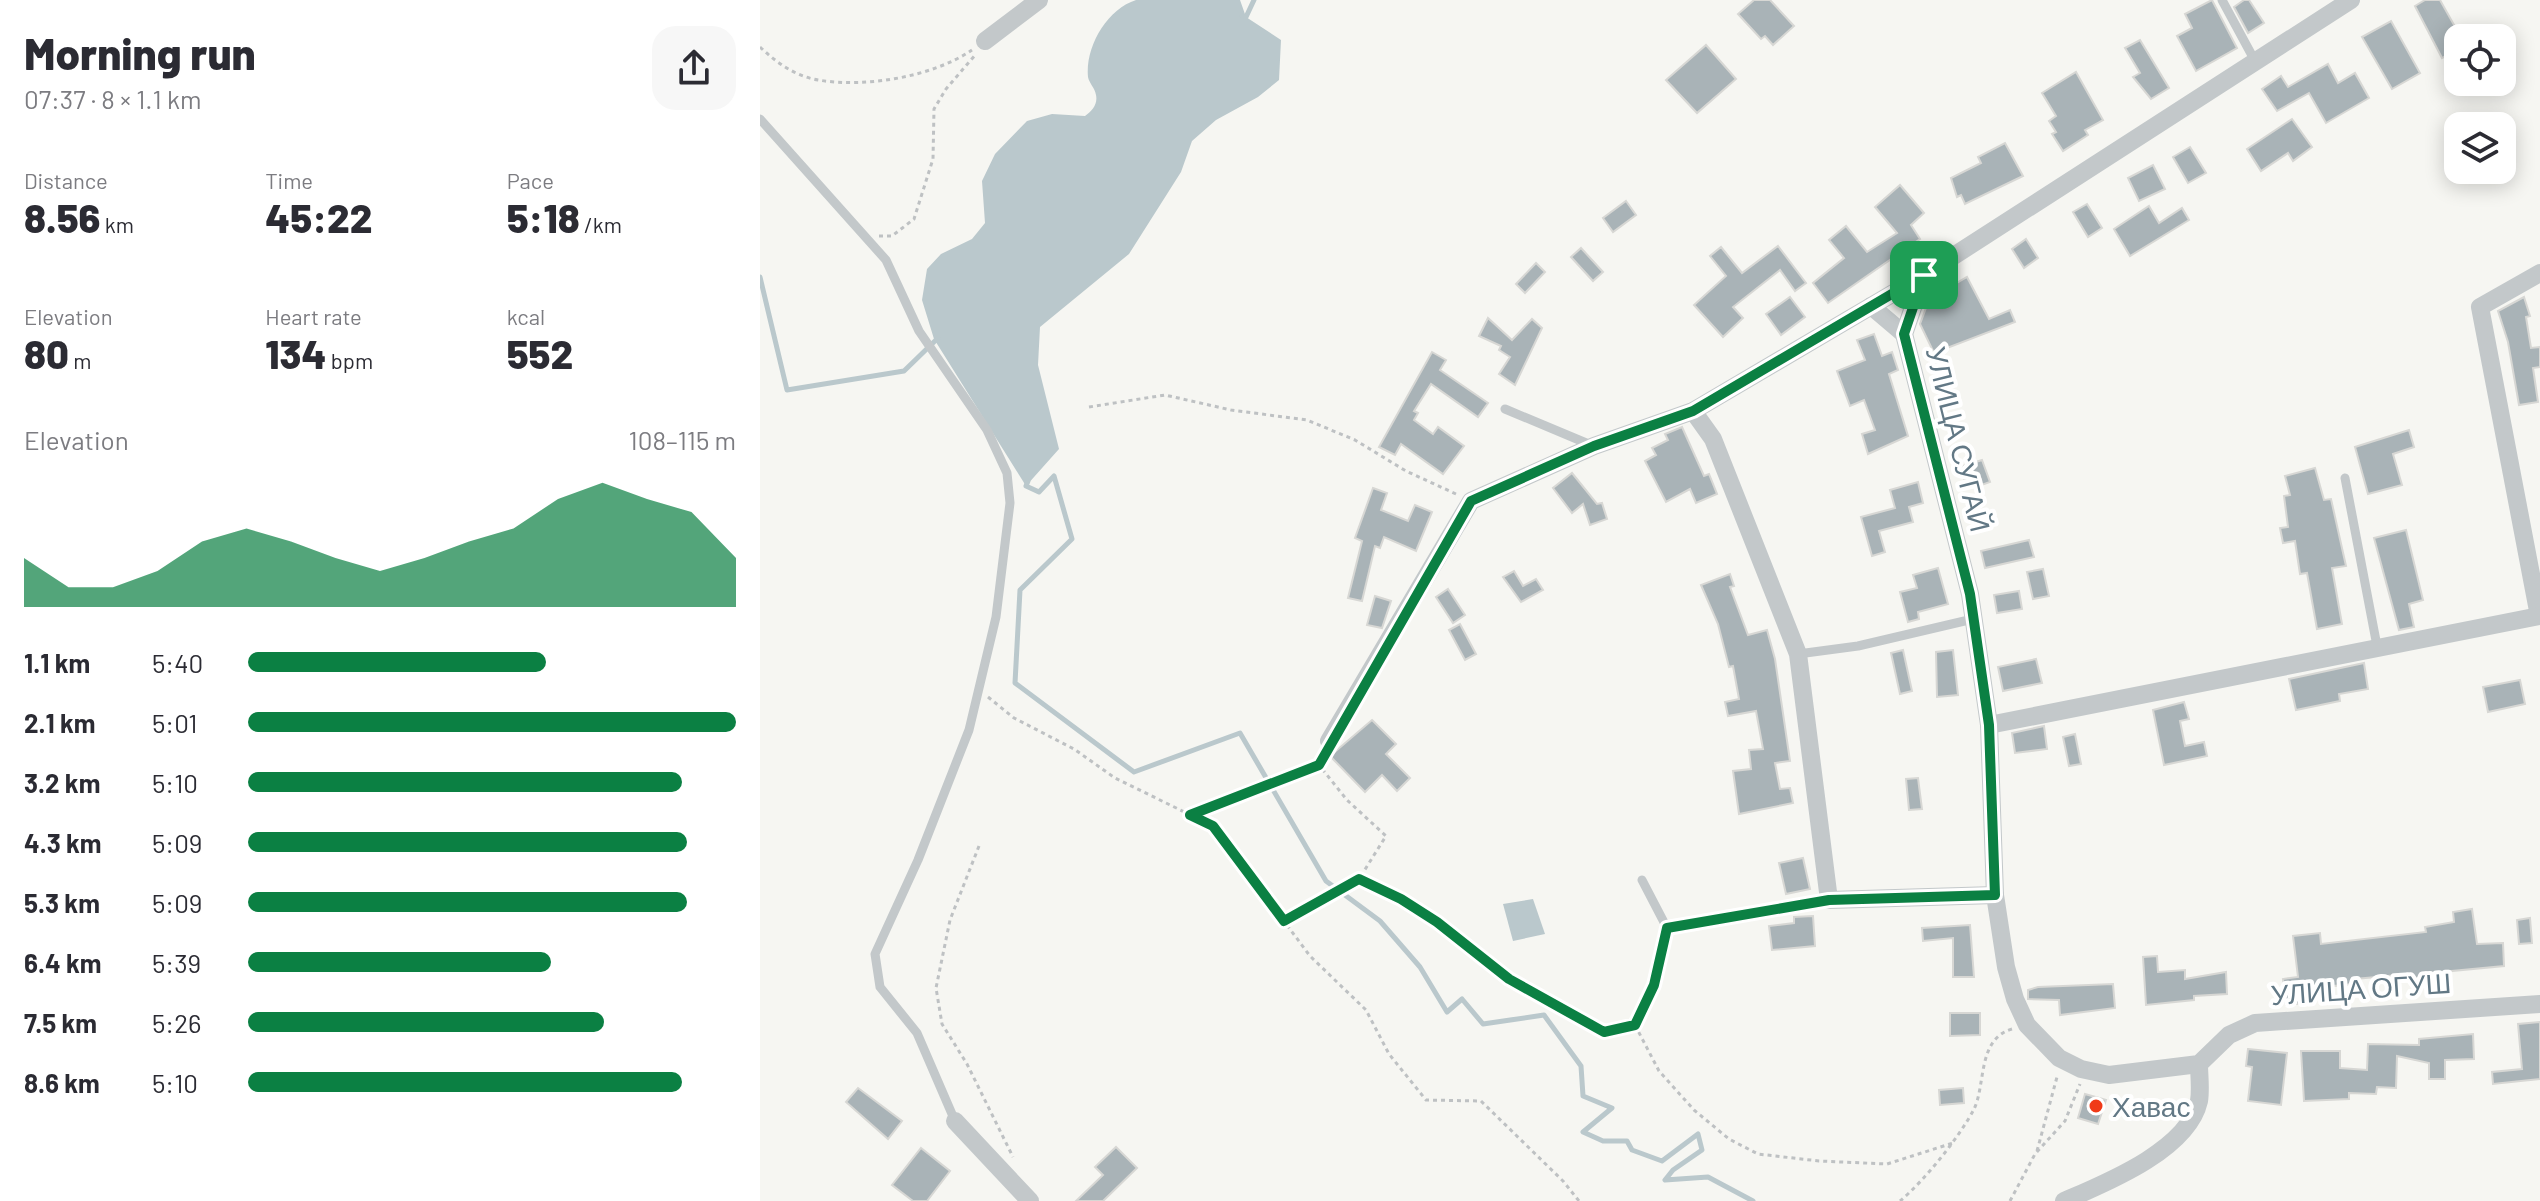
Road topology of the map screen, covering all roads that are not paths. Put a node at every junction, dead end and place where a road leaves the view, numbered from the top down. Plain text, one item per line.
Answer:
1 (1039, 0) edge
2 (2222, 0) edge
3 (2351, 0) edge
4 (985, 41) road end
5 (2255, 61) junction
6 (760, 119) edge
7 (2540, 273) edge
8 (1924, 275) junction
9 (1871, 306) junction
10 (1904, 334) junction
11 (1505, 409) dead end
12 (1693, 411) junction
13 (1594, 446) junction
14 (2345, 478) dead end
15 (2539, 617) edge
16 (1973, 619) junction
17 (2377, 646) junction
18 (1798, 654) junction
19 (1989, 725) junction
20 (1329, 741) road end
21 (1642, 880) dead end
22 (1995, 895) junction
23 (1829, 900) junction
24 (2540, 1004) edge
25 (2199, 1064) junction
26 (955, 1121) joint
27 (1030, 1201) edge
28 (2064, 1201) edge

1 - 4 street
2 - 5 lane
3 - 5 street
5 - 8 street
6 - 26 lane
7 - 15 street
8 - 9 street
8 - 10 street, УЛИЦА СУГАЙ
9 - 10 street
9 - 12 street
10 - 16 street, УЛИЦА СУГАЙ
11 - 13 lane
12 - 13 street
12 - 18 street
13 - 20 street
14 - 17 lane
15 - 17 street
16 - 18 lane
16 - 19 street, УЛИЦА СУГАЙ
17 - 19 street
18 - 23 street
19 - 22 street, УЛИЦА СУГАЙ
21 - 23 lane
22 - 23 street
22 - 25 street, УЛИЦА СУГАЙ
24 - 25 street, УЛИЦА ОГУШ
25 - 28 street
26 - 27 street

